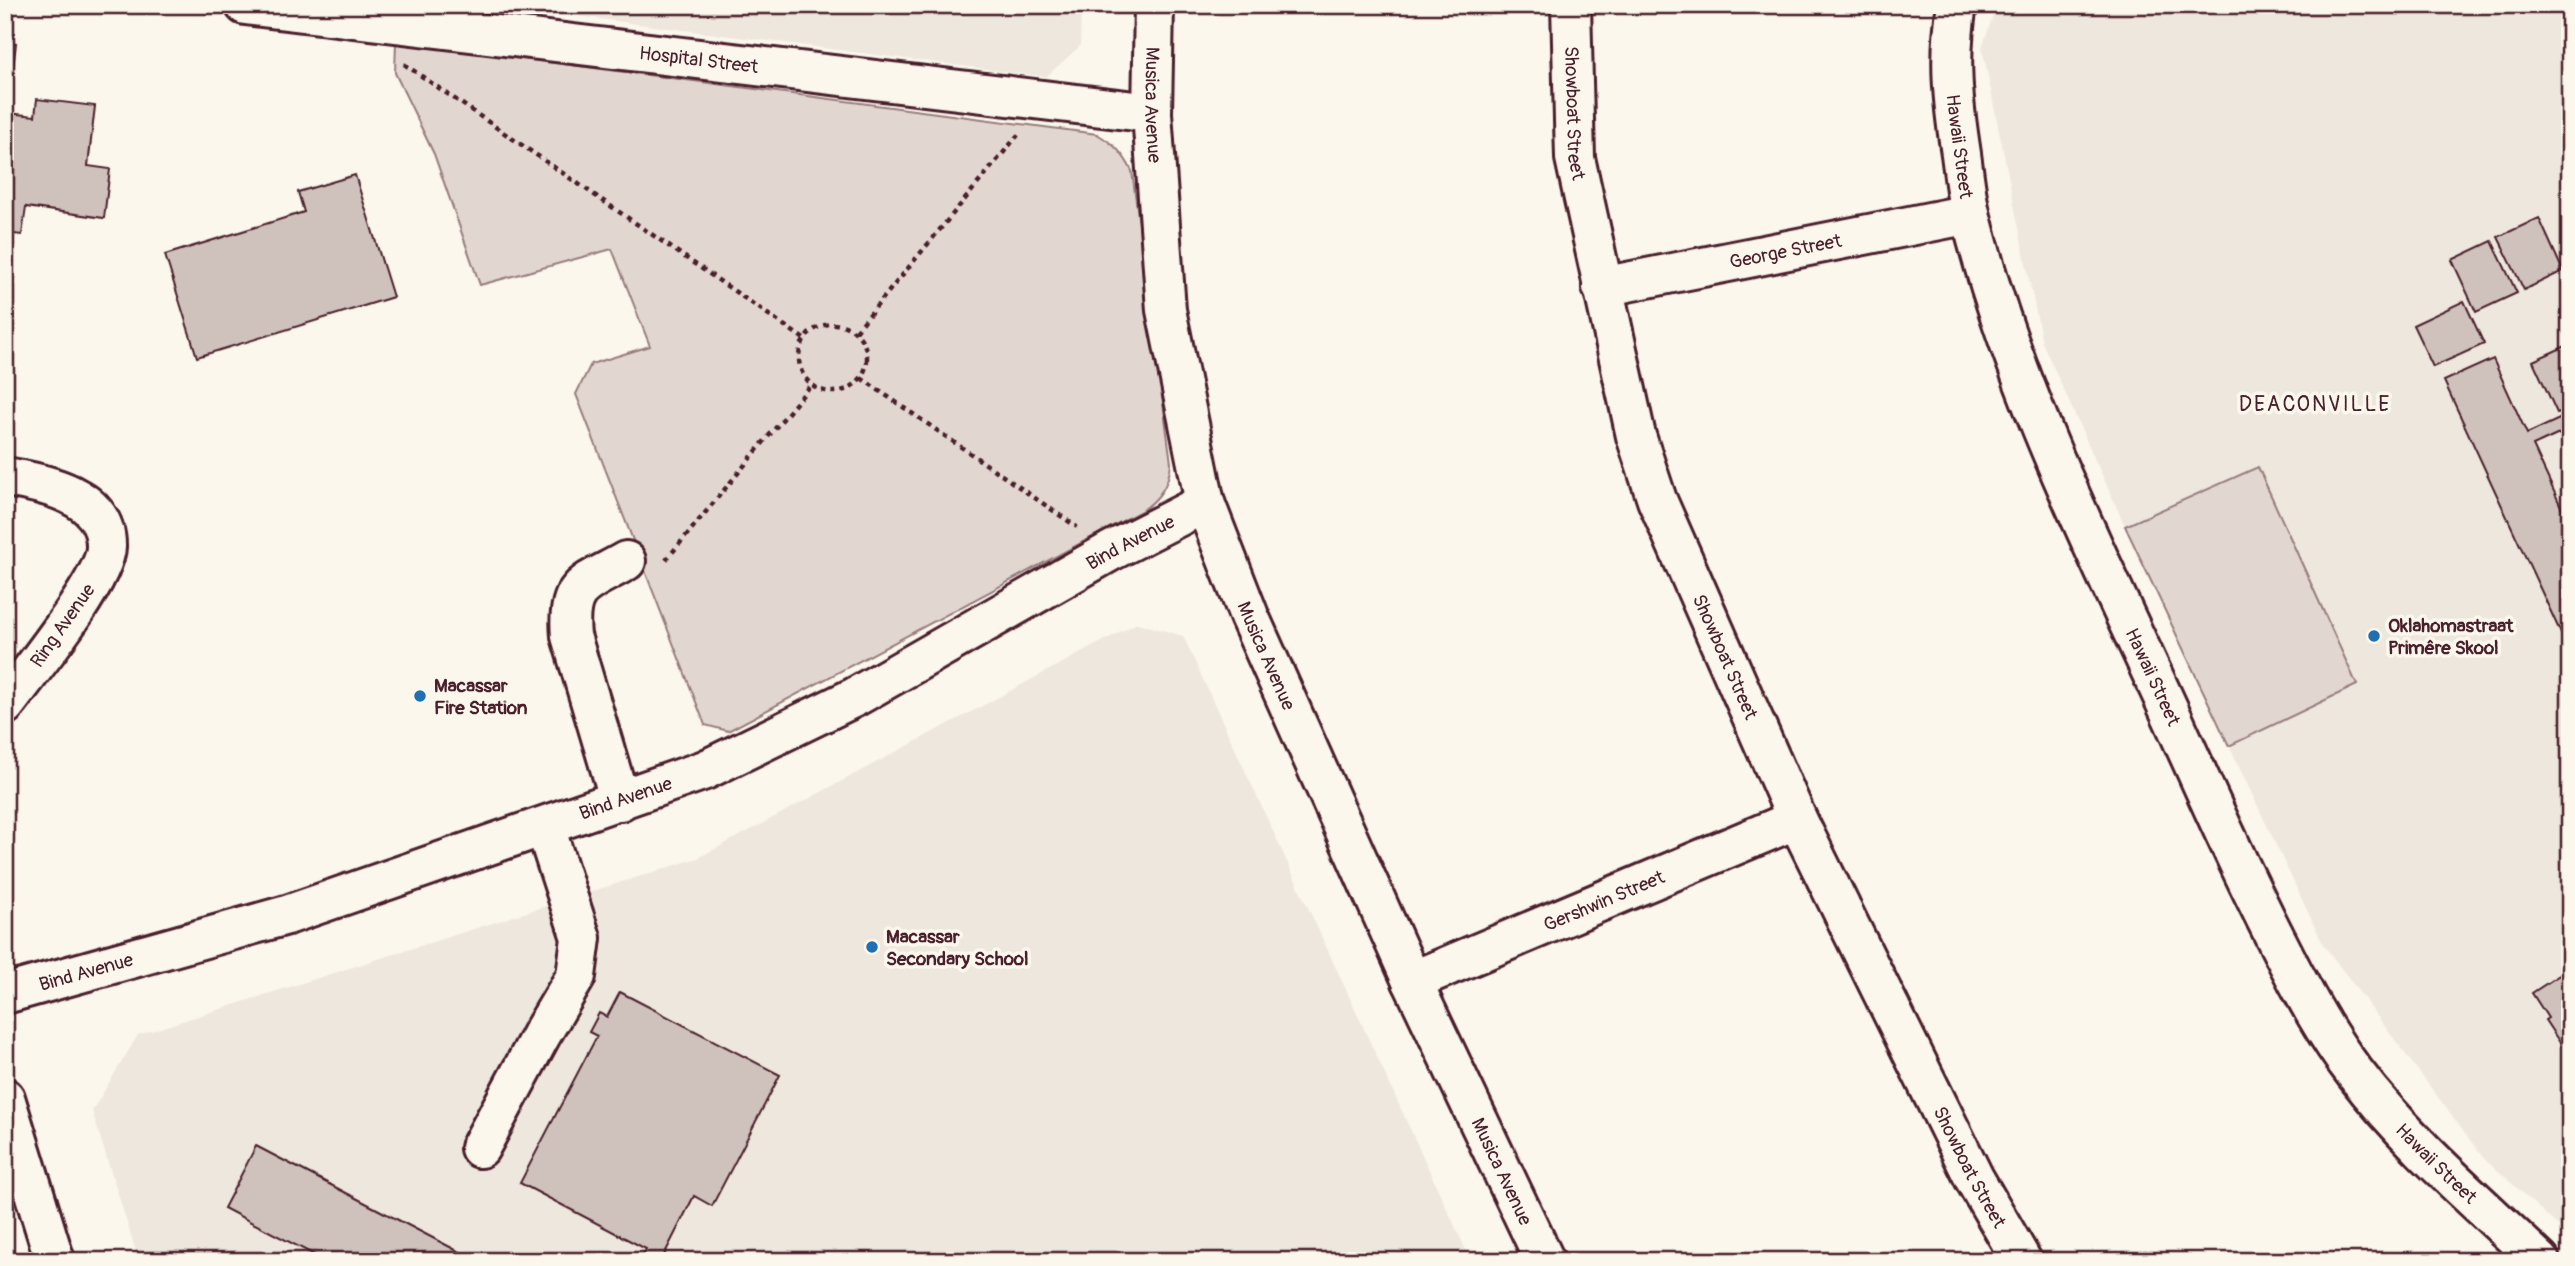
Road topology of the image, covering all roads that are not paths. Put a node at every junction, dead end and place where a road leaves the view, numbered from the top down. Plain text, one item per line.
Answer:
1 (245, 5) edge
2 (1154, 5) edge
3 (1571, 5) edge
4 (1957, 5) edge
5 (1152, 113) junction
6 (1970, 214) junction
7 (1602, 287) junction
8 (5, 477) edge
9 (1205, 503) junction
10 (626, 561) dead end
11 (5, 705) edge
12 (620, 801) junction
13 (1797, 819) junction
14 (545, 827) junction
15 (1412, 981) junction
16 (5, 994) edge
17 (5, 1098) edge
18 (480, 1148) dead end
19 (55, 1261) edge
20 (1545, 1261) edge
21 (2022, 1261) edge
22 (2540, 1261) edge

1 - 5 street, Hospital Street
2 - 5 street, Musica Avenue
3 - 7 street, Showboat Street
4 - 6 street, Hawaii Street
5 - 9 street, Musica Avenue
6 - 7 street, George Street
6 - 22 street, Hawaii Street
7 - 13 street, Showboat Street
8 - 11 street, Ring Avenue
9 - 12 street, Bind Avenue
9 - 15 street, Musica Avenue
10 - 12 street
12 - 14 street, Bind Avenue
13 - 15 street, Gershwin Street
13 - 21 street, Showboat Street
14 - 16 street, Bind Avenue
14 - 18 street
15 - 20 street, Musica Avenue
17 - 19 street

